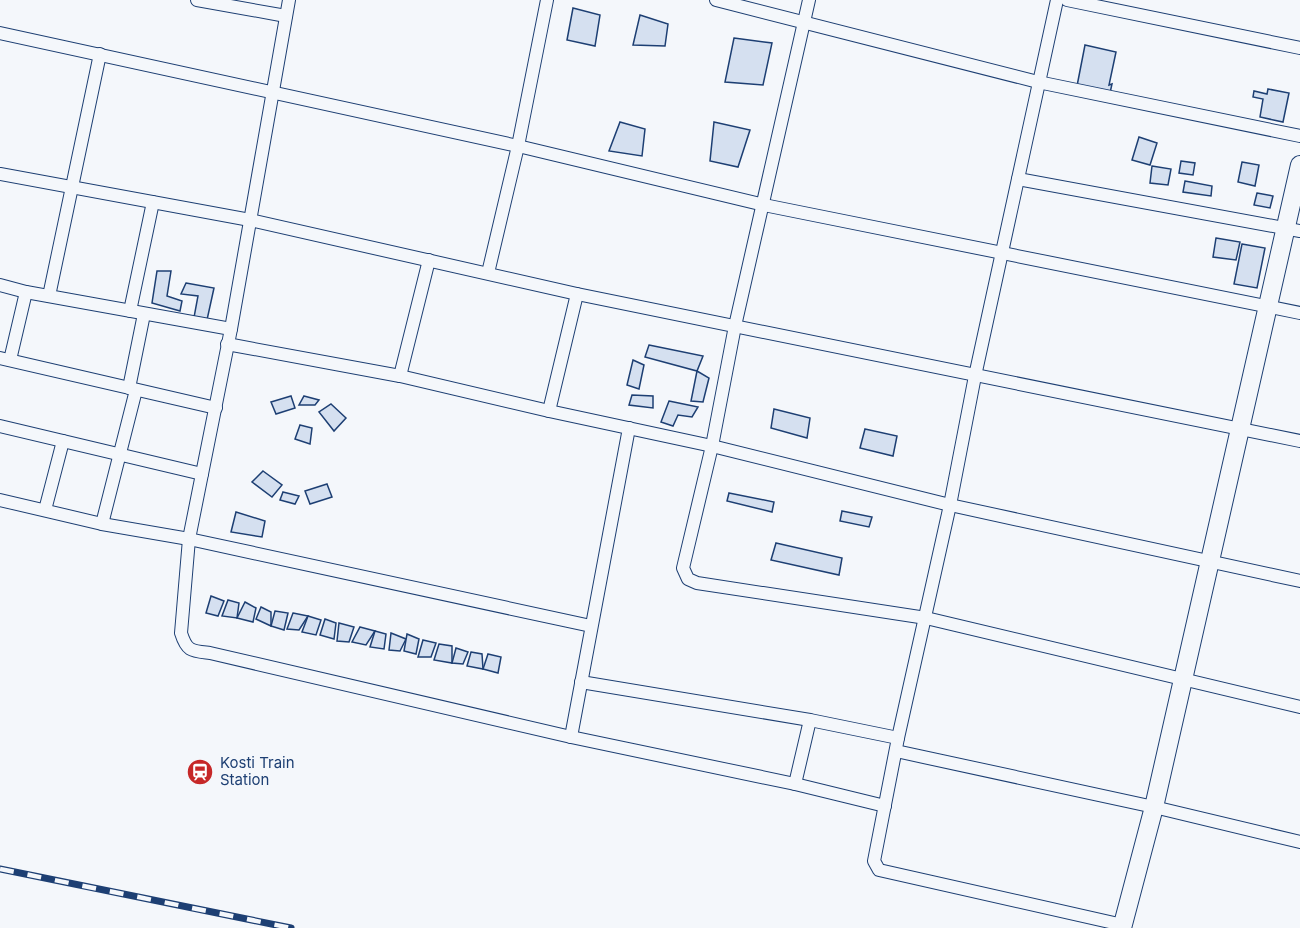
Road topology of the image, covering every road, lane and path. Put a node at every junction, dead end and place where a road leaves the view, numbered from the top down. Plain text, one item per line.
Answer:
1 (196, 0) edge
2 (289, 0) edge
3 (547, 0) edge
4 (716, 0) edge
5 (809, 0) edge
6 (1057, 0) edge
7 (1067, 0) edge
8 (286, 16) junction
9 (804, 21) junction
10 (0, 33) edge
11 (1300, 48) edge
12 (100, 54) junction
13 (1038, 82) junction
14 (272, 94) junction
15 (1300, 136) edge
16 (518, 146) junction
17 (1300, 165) edge
18 (0, 174) edge
19 (1018, 179) junction
20 (72, 189) junction
21 (153, 202) junction
22 (764, 205) junction
23 (250, 220) junction
24 (1292, 229) edge
25 (1003, 252) junction
26 (429, 260) junction
27 (488, 273) junction
28 (0, 285) edge
29 (26, 292) junction
30 (577, 294) junction
31 (49, 296) junction
32 (1267, 308) junction
33 (130, 311) junction
34 (1300, 313) edge
35 (144, 314) junction
36 (735, 326) junction
37 (231, 329) junction
38 (227, 344) junction
39 (5, 359) edge
40 (400, 376) junction
41 (975, 376) junction
42 (133, 389) junction
43 (216, 408) junction
44 (549, 411) junction
45 (629, 428) junction
46 (1241, 429) junction
47 (1, 430) edge
48 (63, 441) junction
49 (1300, 441) edge
50 (712, 446) junction
51 (119, 455) junction
52 (202, 474) junction
53 (0, 500) edge
54 (950, 505) junction
55 (45, 510) junction
56 (102, 524) junction
57 (189, 539) junction
58 (1210, 562) junction
59 (1300, 581) edge
60 (926, 618) junction
61 (591, 626) junction
62 (1182, 680) junction
63 (581, 682) junction
64 (1300, 707) edge
65 (810, 720) junction
66 (570, 736) junction
67 (898, 738) junction
68 (896, 751) junction
69 (795, 784) junction
70 (885, 806) junction
71 (1154, 807) junction
72 (1300, 842) edge
73 (1122, 927) edge

1 - 8 street
2 - 8 street
3 - 16 street
4 - 9 street
5 - 9 street
6 - 13 street
7 - 11 street
8 - 14 street
9 - 13 street
9 - 22 street
10 - 12 street
12 - 14 street
12 - 20 street
13 - 15 street
13 - 19 street
14 - 16 street
14 - 23 street
16 - 22 street
16 - 27 street
17 - 24 street
18 - 20 street
19 - 24 street
19 - 25 street
20 - 21 street
20 - 31 street
21 - 23 street
21 - 33 street
22 - 25 street
22 - 36 street
23 - 26 street
23 - 37 street
24 - 32 street
25 - 32 street
25 - 41 street
26 - 27 street
26 - 40 street
27 - 30 street
28 - 29 street
29 - 31 street
29 - 39 street
30 - 36 street
30 - 44 street
31 - 33 street
32 - 34 street
32 - 46 street
33 - 35 street
35 - 37 street
35 - 42 street
36 - 41 street
36 - 50 street
37 - 38 street
38 - 40 street
38 - 43 street
39 - 42 street
40 - 44 street
41 - 46 street
41 - 54 street
42 - 43 street
42 - 51 street
43 - 52 street
44 - 45 street
45 - 50 street
45 - 61 street
46 - 49 street
46 - 58 street
47 - 48 street
48 - 51 street
48 - 55 street
50 - 54 street
50 - 60 street
51 - 52 street
51 - 56 street
52 - 57 street
53 - 55 street
54 - 58 street
54 - 60 street
55 - 56 street
56 - 57 street
57 - 61 street
57 - 66 street
58 - 59 street
58 - 62 street
60 - 62 street
60 - 67 street
61 - 63 street
62 - 64 street
62 - 71 street
63 - 65 street
63 - 66 street
65 - 67 street
65 - 69 street
66 - 69 street
67 - 68 street
68 - 70 street
68 - 71 street
69 - 70 street
70 - 73 street
71 - 72 street
71 - 73 street

